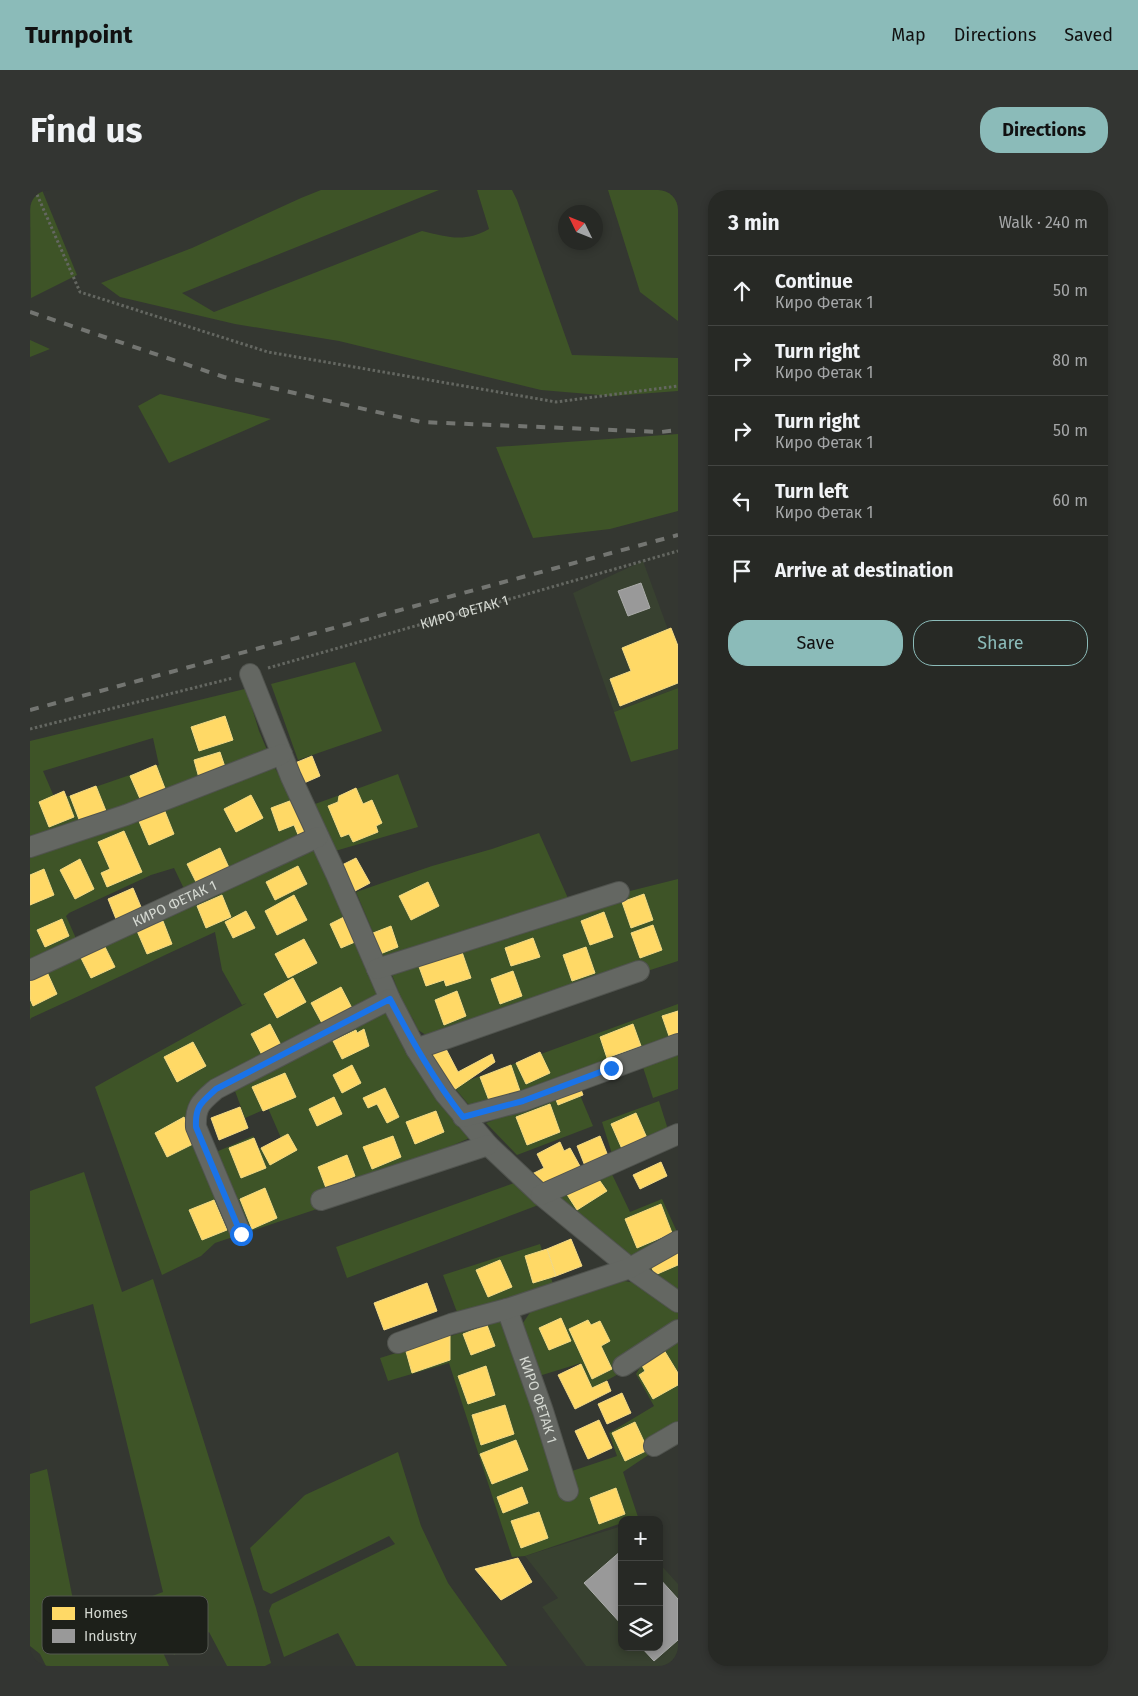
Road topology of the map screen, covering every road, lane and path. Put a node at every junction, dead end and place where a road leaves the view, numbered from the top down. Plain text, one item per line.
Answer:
1 (35, 190) edge
2 (678, 386) edge
3 (678, 551) edge
4 (250, 674) junction
5 (30, 729) edge
6 (282, 754) junction
7 (318, 837) junction
8 (30, 847) edge
9 (619, 892) dead end
10 (377, 969) junction
11 (30, 970) edge
12 (639, 971) dead end
13 (390, 999) junction
14 (678, 1044) edge
15 (416, 1049) junction
16 (463, 1117) junction
17 (678, 1134) edge
18 (488, 1145) junction
19 (541, 1195) junction
20 (321, 1200) dead end
21 (241, 1234) dead end
22 (678, 1241) edge
23 (630, 1268) junction
24 (678, 1302) edge
25 (507, 1309) junction
26 (678, 1330) edge
27 (398, 1344) dead end
28 (623, 1366) dead end
29 (678, 1432) edge
30 (654, 1446) dead end
31 (568, 1491) dead end

1 - 2 path
3 - 4 path, КИРО ФЕТАК 1
4 - 5 path, КИРО ФЕТАК 1
4 - 6 street
6 - 7 street
6 - 8 street
7 - 10 street
7 - 11 street, КИРО ФЕТАК 1
9 - 10 street
10 - 13 street
12 - 15 street
13 - 15 street
13 - 21 street
14 - 16 street
15 - 16 street
16 - 18 street
17 - 19 street
18 - 19 street
18 - 20 street
19 - 23 street
22 - 23 street
23 - 24 street
23 - 25 street
25 - 27 street
25 - 31 street, КИРО ФЕТАК 1
26 - 28 street
29 - 30 street

